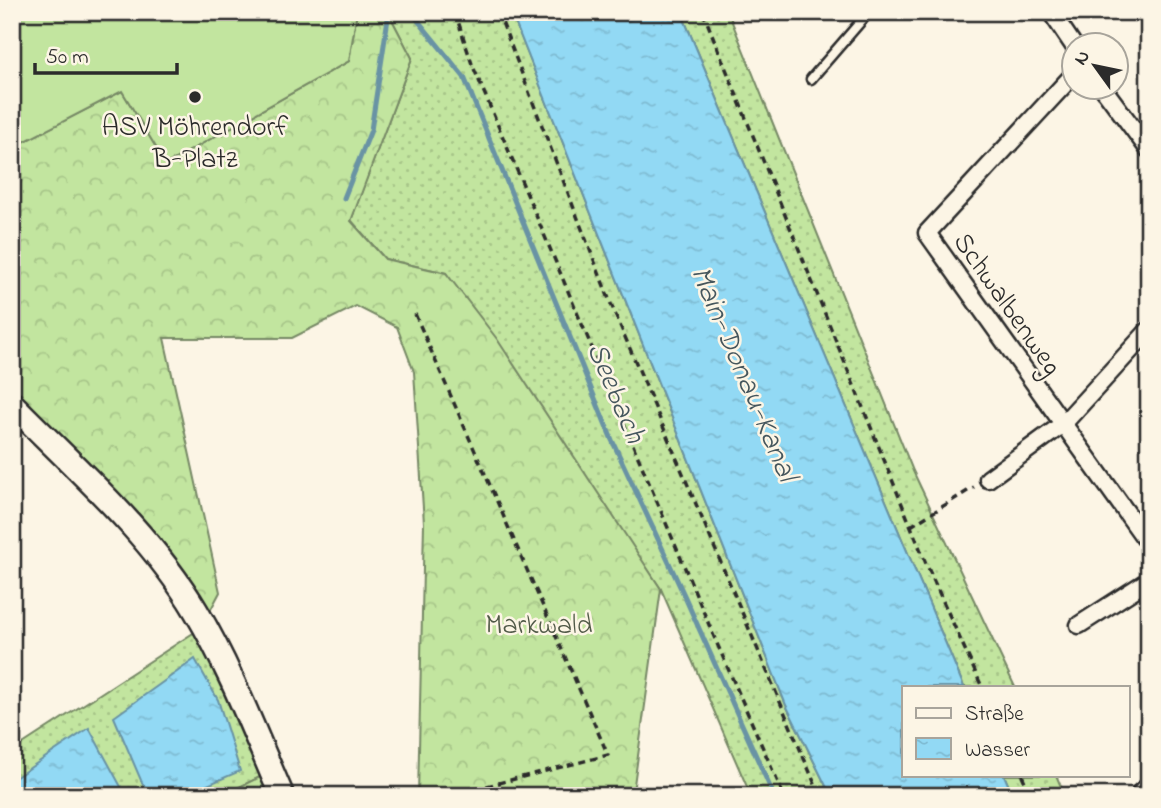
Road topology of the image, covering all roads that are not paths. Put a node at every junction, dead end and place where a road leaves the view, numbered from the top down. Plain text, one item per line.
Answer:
1 (869, 12) edge
2 (1051, 12) edge
3 (1064, 32) edge
4 (811, 79) dead end
5 (1060, 88) edge
6 (1113, 102) edge
7 (1149, 150) edge
8 (1149, 331) edge
9 (12, 404) edge
10 (1063, 425) junction
11 (988, 479) road end
12 (1149, 544) edge
13 (1149, 580) edge
14 (1079, 625) dead end
15 (1149, 786) edge
16 (282, 796) edge
17 (1143, 796) edge

1 - 4 lane
2 - 3 street
5 - 10 street, Schwalbenweg
6 - 7 street
8 - 10 street
9 - 16 street
10 - 11 street
10 - 12 street, Schwalbenweg
13 - 14 street
15 - 17 street

